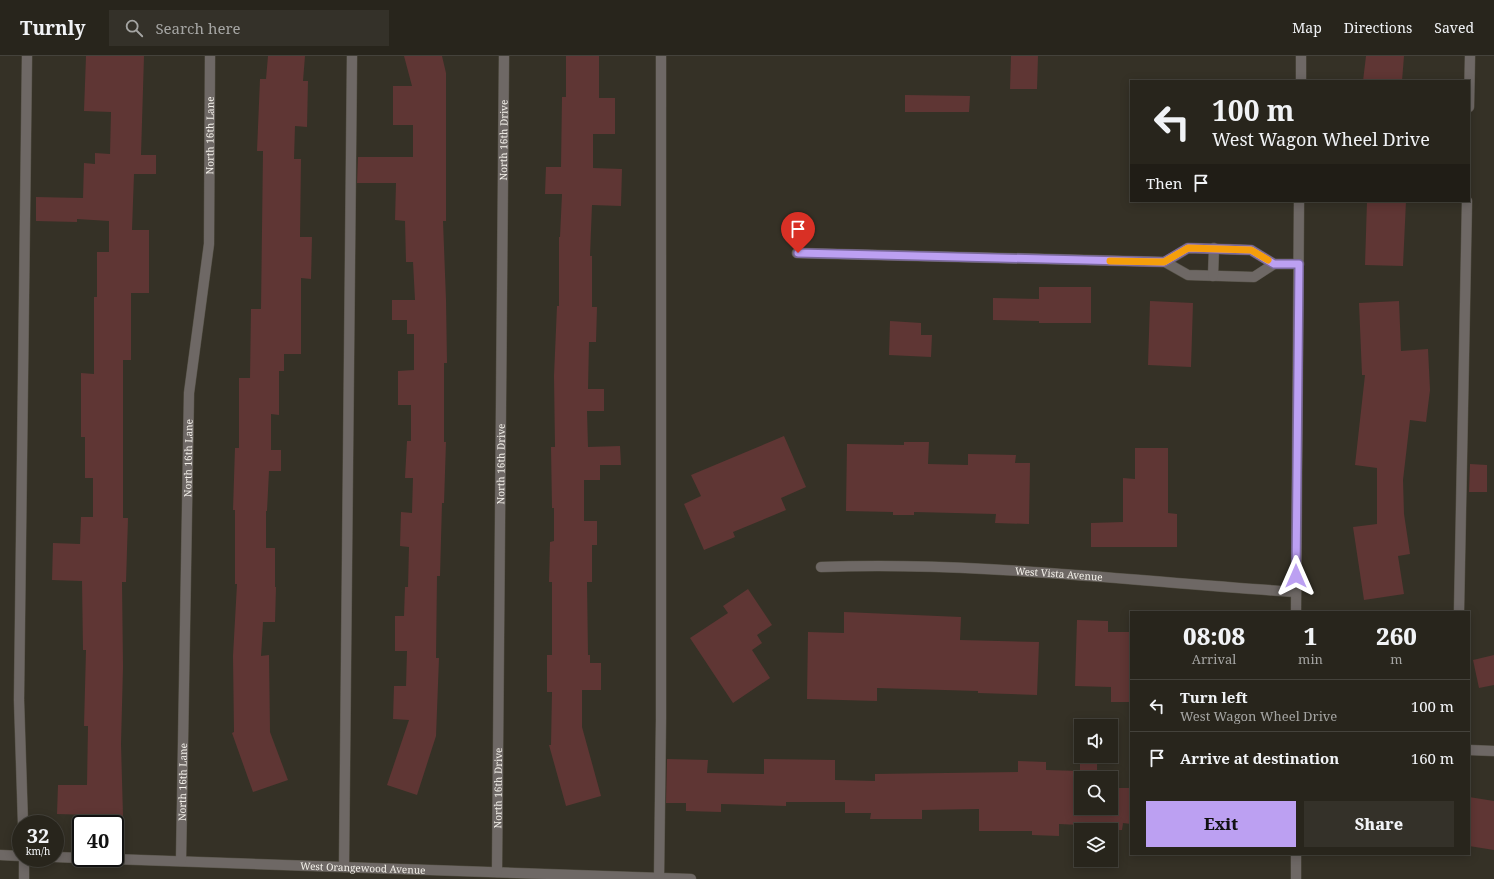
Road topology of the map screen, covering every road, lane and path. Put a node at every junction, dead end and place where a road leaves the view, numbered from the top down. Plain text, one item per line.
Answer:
1 (27, 56) edge
2 (210, 56) edge
3 (352, 56) edge
4 (504, 56) edge
5 (661, 56) edge
6 (1301, 56) edge
7 (1470, 56) edge
8 (1301, 80) edge
9 (1470, 80) edge
10 (1299, 202) edge
11 (1467, 202) edge
12 (1214, 248) junction
13 (798, 253) dead end
14 (1164, 262) junction
15 (1274, 264) junction
16 (1299, 264) junction
17 (1213, 276) junction
18 (821, 568) dead end
19 (1296, 592) junction
20 (1296, 611) edge
21 (1460, 611) edge
22 (1470, 750) edge
23 (1494, 751) edge
24 (23, 815) edge
25 (0, 855) edge
26 (1296, 855) edge
27 (12, 856) edge
28 (124, 859) edge
29 (181, 861) junction
30 (24, 867) edge
31 (344, 867) junction
32 (497, 872) junction
33 (659, 878) edge
34 (24, 879) edge
35 (690, 879) edge
36 (1296, 879) edge

1 - 24 street
2 - 29 street, North 16th Lane
3 - 31 street
4 - 32 street, North 16th Drive
5 - 33 street
6 - 8 street
7 - 9 street
10 - 16 street
11 - 21 street
12 - 14 street
12 - 15 street
12 - 17 street
13 - 14 street
14 - 17 street
15 - 16 street
15 - 17 street
16 - 19 street
18 - 19 street, West Vista Avenue
19 - 20 street
22 - 23 street
25 - 27 street
26 - 36 street
28 - 29 street, West Orangewood Avenue
29 - 31 street, West Orangewood Avenue
30 - 34 street
31 - 32 street, West Orangewood Avenue
32 - 33 street, West Orangewood Avenue
33 - 35 street, West Orangewood Avenue

